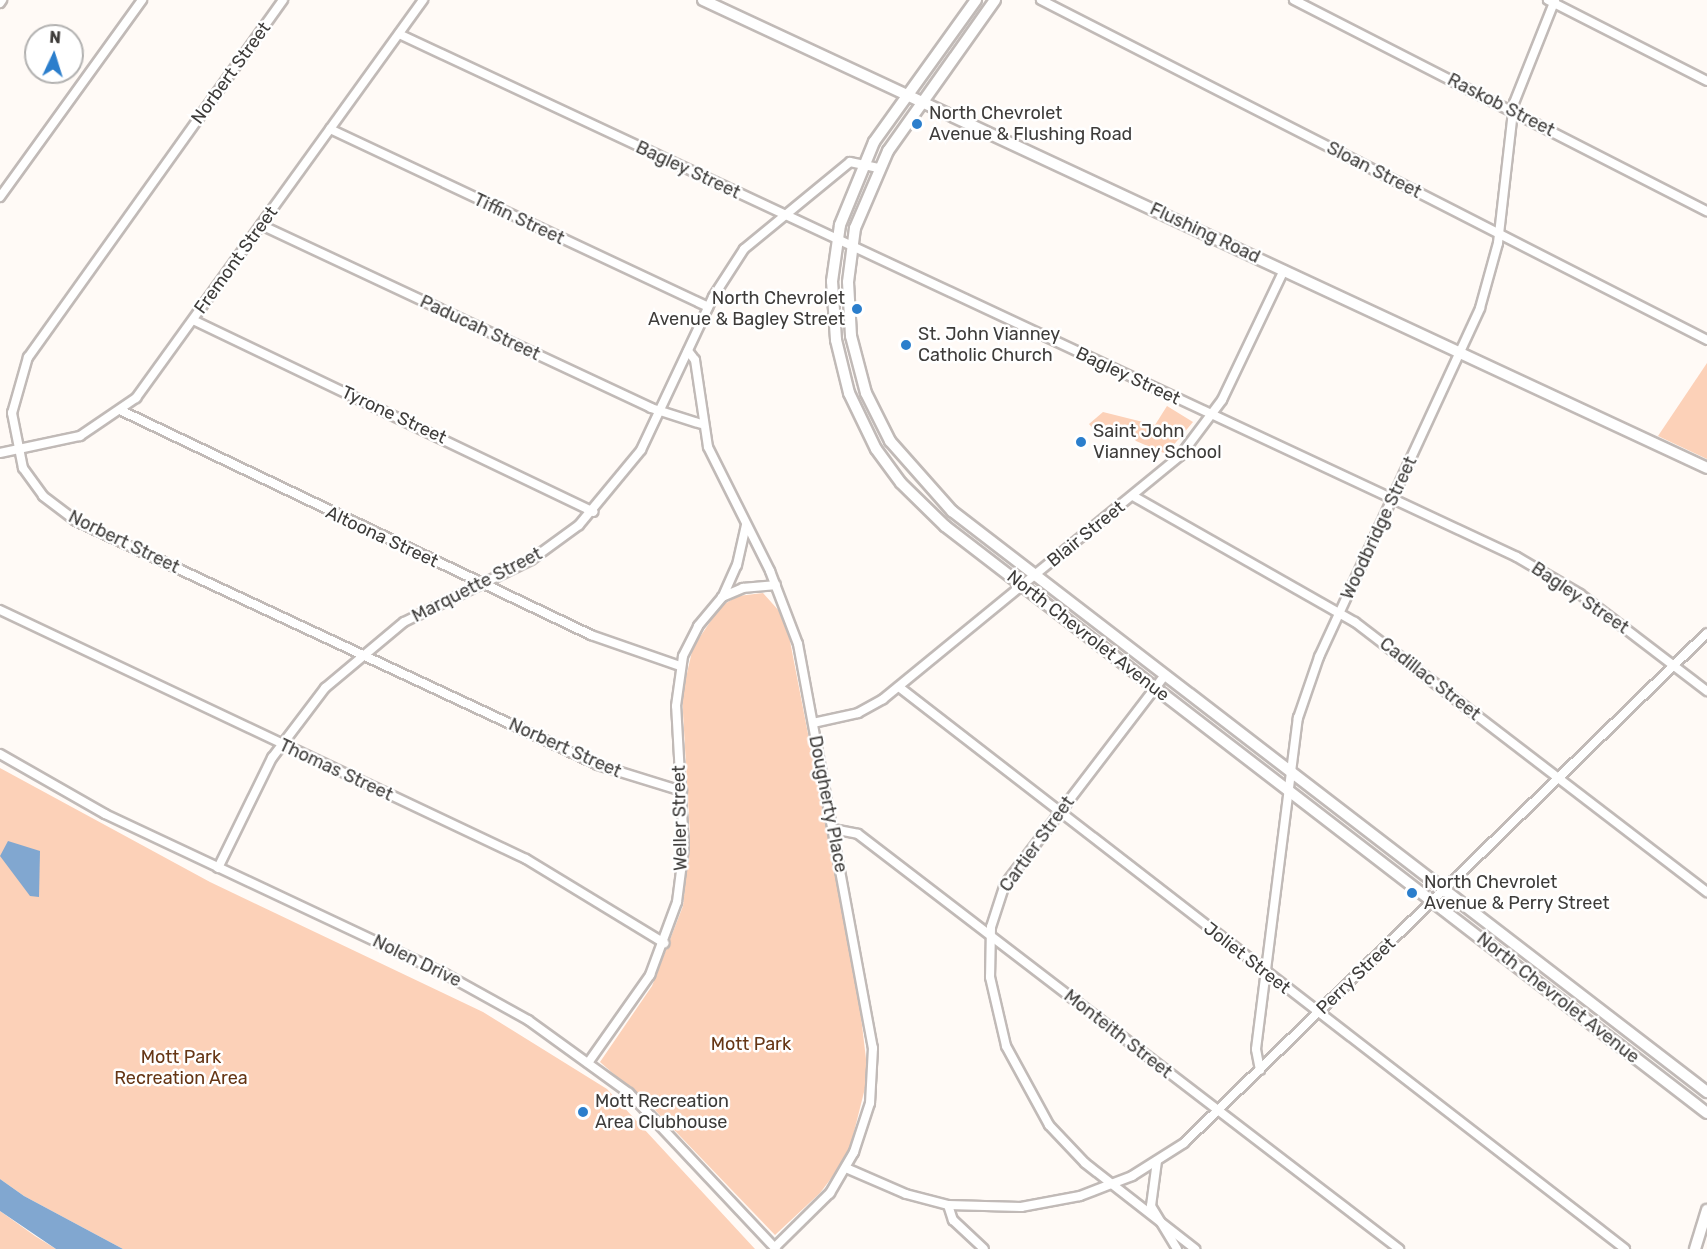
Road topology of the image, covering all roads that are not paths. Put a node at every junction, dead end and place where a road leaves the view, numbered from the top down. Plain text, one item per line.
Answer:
1 (142, 0) edge
2 (283, 0) edge
3 (423, 0) edge
4 (703, 0) edge
5 (976, 0) edge
6 (995, 0) edge
7 (1041, 0) edge
8 (1294, 0) edge
9 (1552, 1) edge
10 (399, 34) junction
11 (1707, 81) edge
12 (908, 94) junction
13 (922, 101) junction
14 (1512, 111) junction
15 (330, 129) junction
16 (863, 162) junction
17 (878, 168) junction
18 (0, 197) edge
19 (1707, 211) edge
20 (781, 214) junction
21 (261, 225) junction
22 (1499, 233) junction
23 (837, 240) junction
24 (852, 247) junction
25 (1284, 270) junction
26 (708, 307) junction
27 (193, 320) junction
28 (1707, 340) edge
29 (688, 351) junction
30 (1461, 353) junction
31 (122, 411) junction
32 (660, 411) junction
33 (1213, 415) junction
34 (701, 424) junction
35 (890, 441) junction
36 (16, 450) junction
37 (876, 450) junction
38 (0, 453) edge
39 (1707, 468) edge
40 (1133, 496) junction
41 (1392, 499) junction
42 (593, 512) junction
43 (746, 525) junction
44 (1035, 575) junction
45 (481, 584) junction
46 (776, 585) junction
47 (1023, 586) junction
48 (722, 597) junction
49 (0, 610) edge
50 (1339, 613) junction
51 (1707, 633) edge
52 (361, 654) junction
53 (1674, 665) junction
54 (680, 666) junction
55 (1165, 675) junction
56 (899, 687) junction
57 (1155, 687) junction
58 (1707, 691) edge
59 (813, 723) junction
60 (281, 744) junction
61 (0, 753) edge
62 (1288, 770) junction
63 (1559, 778) junction
64 (1286, 788) junction
65 (682, 791) junction
66 (1058, 813) junction
67 (833, 829) junction
68 (218, 868) junction
69 (1444, 890) junction
70 (1707, 892) edge
71 (1433, 901) junction
72 (990, 935) junction
73 (664, 943) junction
74 (1267, 973) junction
75 (1586, 999) junction
76 (1576, 1012) junction
77 (1319, 1013) junction
78 (588, 1063) junction
79 (1260, 1070) junction
80 (1707, 1092) edge
81 (1219, 1111) junction
82 (1707, 1113) edge
83 (1157, 1161) junction
84 (846, 1168) junction
85 (1112, 1185) junction
86 (948, 1205) junction
87 (1707, 1210) edge
88 (1155, 1218) junction
89 (776, 1248) edge
90 (984, 1249) edge
91 (1177, 1249) edge
92 (1195, 1249) edge
93 (1399, 1249) edge
94 (1625, 1249) edge
95 (1695, 1249) edge

1 - 18 street
2 - 36 street, Norbert Street
3 - 10 street, Fremont Street
4 - 12 street, Flushing Road
5 - 12 street, North Chevrolet Avenue
6 - 13 street, North Chevrolet Avenue
7 - 22 street, Sloan Street
8 - 14 street, Raskob Street
9 - 11 street
9 - 14 street, Woodbridge Street
10 - 15 street, Fremont Street
10 - 20 street, Bagley Street
12 - 13 street, Flushing Road
12 - 16 street, North Chevrolet Avenue
13 - 17 street, North Chevrolet Avenue
13 - 25 street, Flushing Road
14 - 19 street, Raskob Street
14 - 22 street, Woodbridge Street
15 - 21 street, Fremont Street
15 - 26 street, Tiffin Street
16 - 17 street
16 - 20 street, Marquette Street
16 - 23 street, North Chevrolet Avenue
17 - 24 street, North Chevrolet Avenue
20 - 23 street, Bagley Street
20 - 26 street, Marquette Street
21 - 27 street, Fremont Street
21 - 32 street, Paducah Street
22 - 28 street, Sloan Street
22 - 30 street, Woodbridge Street
23 - 24 street, Bagley Street
23 - 37 street, North Chevrolet Avenue
24 - 33 street, Bagley Street
24 - 35 street, North Chevrolet Avenue
25 - 30 street, Flushing Road
25 - 33 street, Blair Street
26 - 29 street, Marquette Street
27 - 31 street, Fremont Street
27 - 42 street, Tyrone Street
29 - 32 street, Marquette Street
29 - 34 street, Dougherty Place
30 - 39 street, Flushing Road
30 - 41 street, Woodbridge Street
31 - 36 street, Fremont Street
31 - 45 street, Altoona Street
32 - 34 street, Paducah Street
32 - 42 street, Marquette Street
33 - 40 street, Blair Street
33 - 41 street, Bagley Street
34 - 43 street, Dougherty Place
35 - 37 street
35 - 44 street, North Chevrolet Avenue
36 - 38 street, Fremont Street
36 - 52 street, Norbert Street
37 - 47 street, North Chevrolet Avenue
40 - 44 street, Blair Street
40 - 50 street, Cadillac Street
41 - 50 street, Woodbridge Street
41 - 53 street, Bagley Street
42 - 45 street, Marquette Street
43 - 46 street, Dougherty Place
43 - 48 street, Weller Street
44 - 47 street, Blair Street
44 - 55 street, North Chevrolet Avenue
45 - 52 street, Marquette Street
45 - 54 street, Altoona Street
46 - 48 street
46 - 59 street, Dougherty Place
47 - 56 street, Blair Street
47 - 57 street, North Chevrolet Avenue
48 - 54 street, Weller Street
49 - 60 street, Thomas Street
50 - 62 street, Woodbridge Street
50 - 63 street, Cadillac Street
51 - 53 street, Perry Street
52 - 60 street, Marquette Street
52 - 65 street, Norbert Street
53 - 58 street, Bagley Street
53 - 63 street, Perry Street
54 - 65 street, Weller Street
55 - 57 street, Cartier Street
55 - 62 street, North Chevrolet Avenue
56 - 59 street, Blair Street
56 - 66 street, Joliet Street
57 - 64 street, North Chevrolet Avenue
57 - 66 street, Cartier Street
59 - 67 street, Dougherty Place
60 - 68 street, Marquette Street
60 - 73 street, Thomas Street
61 - 68 street, Nolen Drive
62 - 64 street, Woodbridge Street
62 - 69 street, North Chevrolet Avenue
63 - 69 street, Perry Street
63 - 70 street, Cadillac Street
64 - 71 street, North Chevrolet Avenue
64 - 74 street, Woodbridge Street
65 - 73 street, Weller Street
66 - 72 street, Cartier Street
66 - 74 street, Joliet Street
67 - 72 street, Monteith Street
67 - 84 street, Dougherty Place
68 - 78 street, Nolen Drive
69 - 71 street, Perry Street
69 - 75 street, North Chevrolet Avenue
71 - 76 street, North Chevrolet Avenue
71 - 77 street, Perry Street
72 - 81 street, Monteith Street
72 - 85 street, Cartier Street
73 - 78 street, Weller Street
74 - 77 street, Joliet Street
74 - 79 street, Woodbridge Street
75 - 76 street
75 - 80 street, North Chevrolet Avenue
76 - 82 street, North Chevrolet Avenue
77 - 79 street, Perry Street
77 - 94 street, Joliet Street
78 - 89 street, Nolen Drive
79 - 81 street, Perry Street
81 - 83 street, Perry Street
81 - 93 street, Monteith Street
83 - 85 street, Perry Street
83 - 88 street
84 - 86 street, Perry Street
84 - 89 street, Dougherty Place
85 - 86 street, Perry Street
85 - 88 street, Cartier Street
86 - 90 street
87 - 95 street
88 - 91 street
88 - 92 street, Cartier Street

